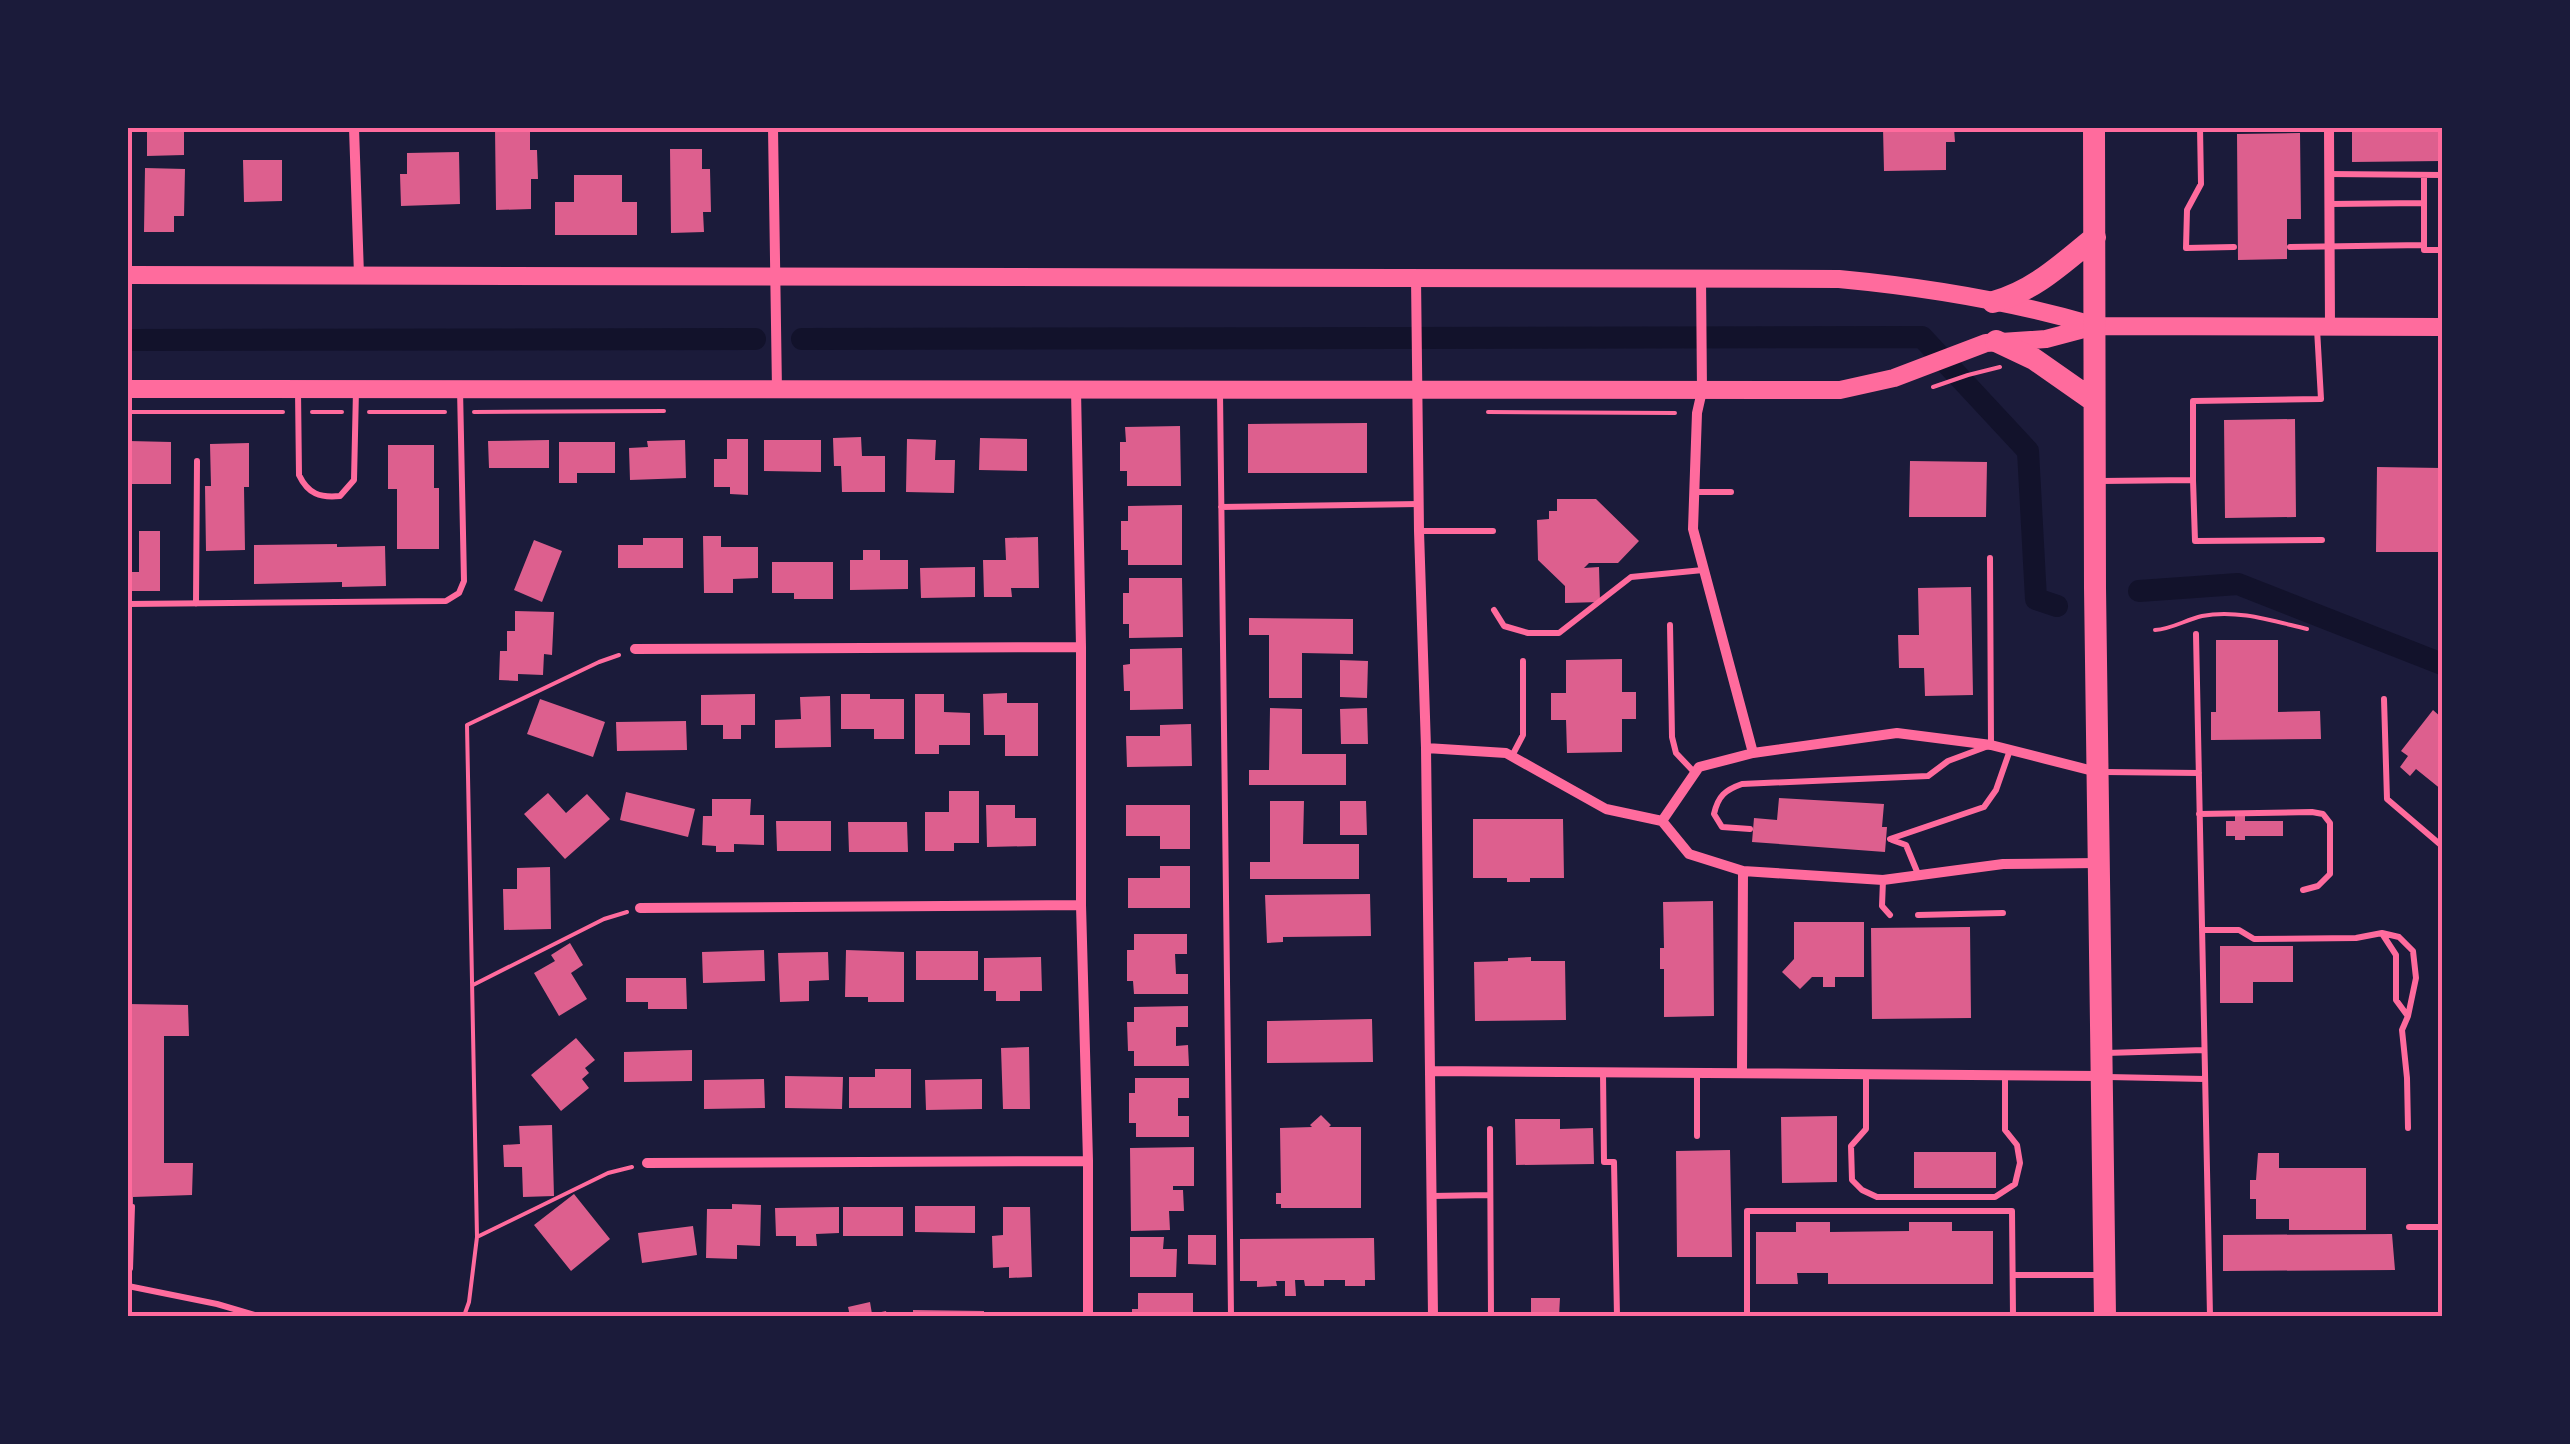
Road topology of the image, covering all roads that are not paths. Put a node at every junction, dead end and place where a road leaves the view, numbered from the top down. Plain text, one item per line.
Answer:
1 (354, 128) edge
2 (773, 128) edge
3 (2094, 128) edge
4 (2200, 128) edge
5 (2329, 128) edge
6 (2329, 174) junction
7 (2424, 175) junction
8 (2442, 175) edge
9 (2424, 202) junction
10 (2330, 204) junction
11 (2094, 236) junction
12 (2330, 246) junction
13 (2424, 246) junction
14 (2234, 247) dead end
15 (2290, 247) dead end
16 (2442, 250) edge
17 (128, 274) edge
18 (359, 275) junction
19 (776, 276) junction
20 (1416, 278) junction
21 (1701, 278) junction
22 (1993, 302) junction
23 (2096, 326) junction
24 (2324, 327) junction
25 (2442, 328) edge
26 (1996, 341) junction
27 (128, 389) edge
28 (298, 389) junction
29 (356, 389) junction
30 (460, 389) junction
31 (777, 390) junction
32 (1076, 390) junction
33 (1220, 390) junction
34 (1417, 391) junction
35 (1702, 391) junction
36 (2094, 401) junction
37 (197, 460) dead end
38 (2194, 480) junction
39 (2095, 481) junction
40 (1694, 492) junction
41 (1730, 492) dead end
42 (1419, 504) junction
43 (1221, 507) junction
44 (1420, 532) junction
45 (1493, 532) dead end
46 (2322, 540) dead end
47 (1990, 558) dead end
48 (1704, 570) junction
49 (128, 604) edge
50 (196, 604) junction
51 (1494, 610) dead end
52 (1670, 625) dead end
53 (2196, 634) dead end
54 (1081, 647) junction
55 (635, 649) road end
56 (1523, 661) dead end
57 (2384, 699) dead end
58 (1991, 745) junction
59 (1426, 748) junction
60 (2010, 750) junction
61 (1752, 753) junction
62 (1512, 756) junction
63 (2098, 772) junction
64 (1695, 774) junction
65 (2198, 774) junction
66 (2200, 814) junction
67 (1662, 822) junction
68 (1750, 828) dead end
69 (2442, 846) edge
70 (2099, 863) junction
71 (1744, 872) junction
72 (1918, 876) junction
73 (1883, 880) junction
74 (2303, 890) dead end
75 (1081, 905) junction
76 (640, 908) road end
77 (2003, 913) dead end
78 (1890, 915) dead end
79 (1918, 915) dead end
80 (2202, 930) junction
81 (2382, 933) junction
82 (2408, 1016) junction
83 (2204, 1050) junction
84 (2102, 1065) junction
85 (1430, 1071) junction
86 (1603, 1073) junction
87 (1697, 1073) junction
88 (1742, 1073) junction
89 (1866, 1074) junction
90 (2005, 1074) junction
91 (2205, 1079) junction
92 (2408, 1128) dead end
93 (1490, 1129) dead end
94 (1697, 1136) dead end
95 (1088, 1161) junction
96 (647, 1163) road end
97 (1431, 1196) junction
98 (1490, 1196) junction
99 (2442, 1227) edge
100 (2409, 1228) dead end
101 (2013, 1275) junction
102 (2104, 1275) junction
103 (128, 1286) edge
104 (258, 1316) edge
105 (1088, 1316) edge
106 (1232, 1316) edge
107 (1433, 1316) edge
108 (1491, 1316) edge
109 (1618, 1316) edge
110 (1748, 1316) edge
111 (2013, 1316) edge
112 (2105, 1316) edge
113 (2210, 1316) edge

1 - 18 street
2 - 19 street
3 - 11 highway
4 - 14 lane
5 - 6 street
6 - 7 lane
6 - 10 street
7 - 8 lane
7 - 9 lane
9 - 10 lane
9 - 13 lane
10 - 12 street
11 - 22 highway
11 - 23 highway
12 - 13 lane
12 - 15 lane
12 - 24 street
13 - 16 lane
17 - 18 street
18 - 19 street
19 - 20 street
19 - 31 street
20 - 21 street
20 - 34 street
21 - 22 street
21 - 35 street
22 - 23 street
23 - 24 street
23 - 26 street
23 - 36 highway
24 - 25 street
24 - 38 lane
26 - 35 street
26 - 36 highway
27 - 28 street
28 - 29 street
28 - 29 lane
29 - 30 street
30 - 31 street
30 - 50 lane
31 - 32 street
32 - 33 street
32 - 54 street
33 - 34 street
33 - 43 lane
34 - 35 street
34 - 42 street
35 - 40 street
36 - 39 highway
37 - 50 lane
38 - 39 lane
38 - 46 lane
39 - 63 highway
40 - 41 lane
40 - 48 street
42 - 43 lane
42 - 44 street
43 - 106 lane
44 - 45 lane
44 - 59 street
47 - 58 lane
48 - 51 lane
48 - 61 street
49 - 50 lane
52 - 64 lane
53 - 65 lane
54 - 55 street
54 - 75 street
56 - 62 lane
57 - 69 lane
58 - 60 street
58 - 61 street
58 - 68 lane
59 - 62 street
59 - 85 street
60 - 63 street
60 - 72 lane
61 - 64 street
62 - 67 street
63 - 65 lane
63 - 70 highway
64 - 67 street
65 - 66 lane
66 - 74 lane
66 - 80 lane
67 - 71 street
70 - 72 street
70 - 84 highway
71 - 73 street
71 - 88 street
72 - 73 street
73 - 78 lane
75 - 76 street
75 - 95 street
77 - 79 lane
80 - 81 lane
80 - 83 lane
81 - 82 lane
81 - 82 lane
82 - 92 lane
83 - 84 lane
83 - 91 lane
84 - 90 street
84 - 91 lane
84 - 102 highway
85 - 86 street
85 - 97 street
86 - 87 street
86 - 109 lane
87 - 88 street
87 - 94 lane
88 - 89 street
89 - 90 street
89 - 90 lane
91 - 113 lane
93 - 98 lane
95 - 96 street
95 - 105 street
97 - 98 lane
97 - 107 street
98 - 108 lane
99 - 100 lane
101 - 102 lane
101 - 110 lane
101 - 111 lane
102 - 112 highway
103 - 104 lane

